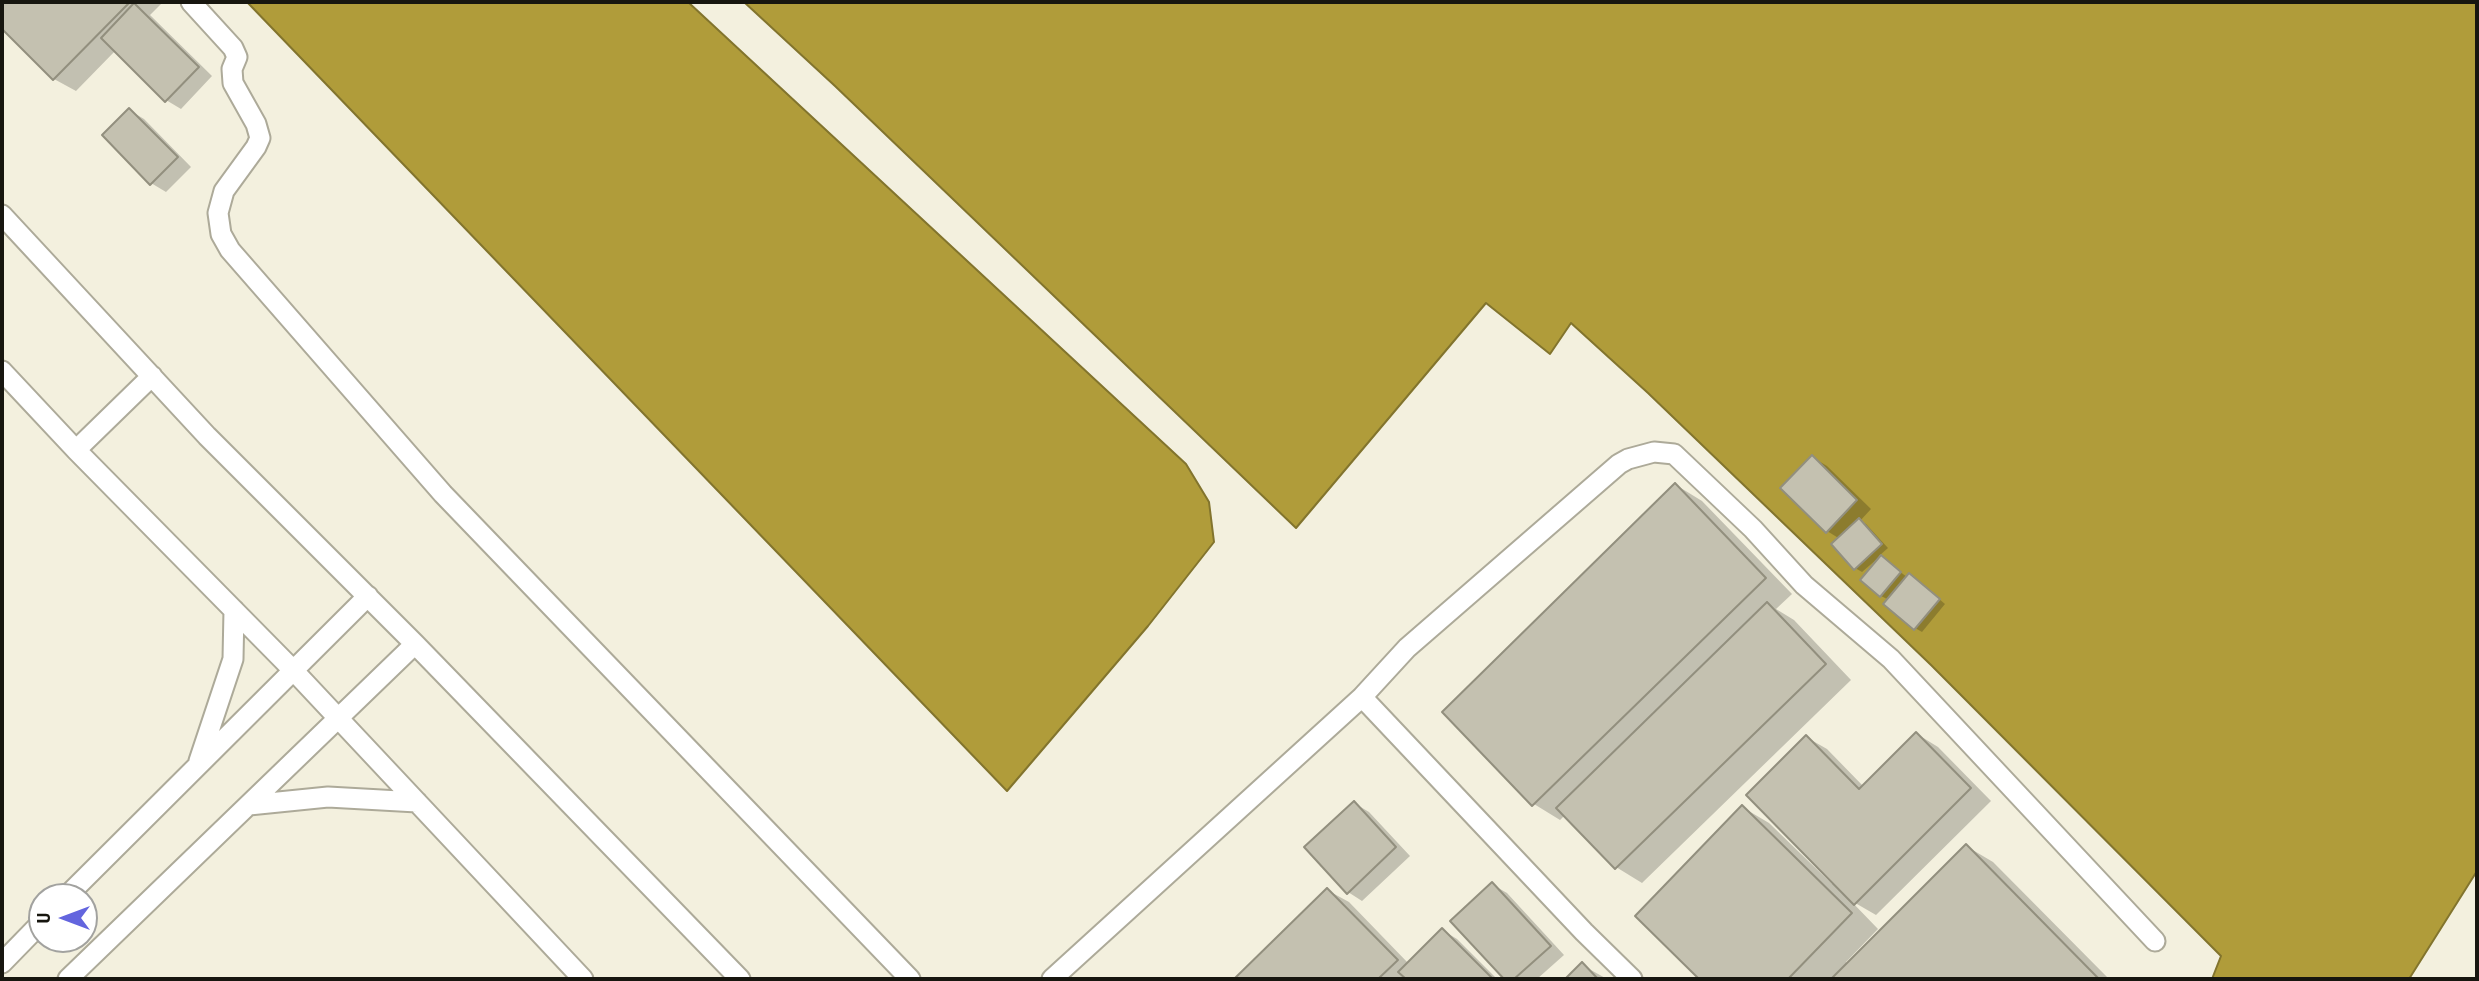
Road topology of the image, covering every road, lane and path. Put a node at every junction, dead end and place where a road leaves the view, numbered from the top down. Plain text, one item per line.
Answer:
1 (191, 2) edge
2 (2, 215) edge
3 (2, 371) edge
4 (152, 376) junction
5 (76, 450) junction
6 (368, 596) junction
7 (234, 610) junction
8 (415, 644) junction
9 (293, 670) junction
10 (1362, 697) junction
11 (339, 718) junction
12 (197, 765) junction
13 (417, 802) junction
14 (249, 805) junction
15 (80, 883) edge
16 (28, 936) edge
17 (2155, 941) dead end
18 (2, 963) edge
19 (68, 979) edge
20 (583, 979) edge
21 (740, 979) edge
22 (910, 979) edge
23 (1052, 979) edge
24 (1632, 979) edge

1 - 22 lane
2 - 4 lane
3 - 5 lane
4 - 5 lane
4 - 6 lane
5 - 7 lane
6 - 8 lane
6 - 9 lane
7 - 9 lane
7 - 12 lane
8 - 11 lane
8 - 21 lane
9 - 11 lane
9 - 12 lane
10 - 17 lane
10 - 23 lane
10 - 24 lane
11 - 13 lane
11 - 14 lane
12 - 15 lane
13 - 14 lane
13 - 20 lane
14 - 19 lane
16 - 18 lane

